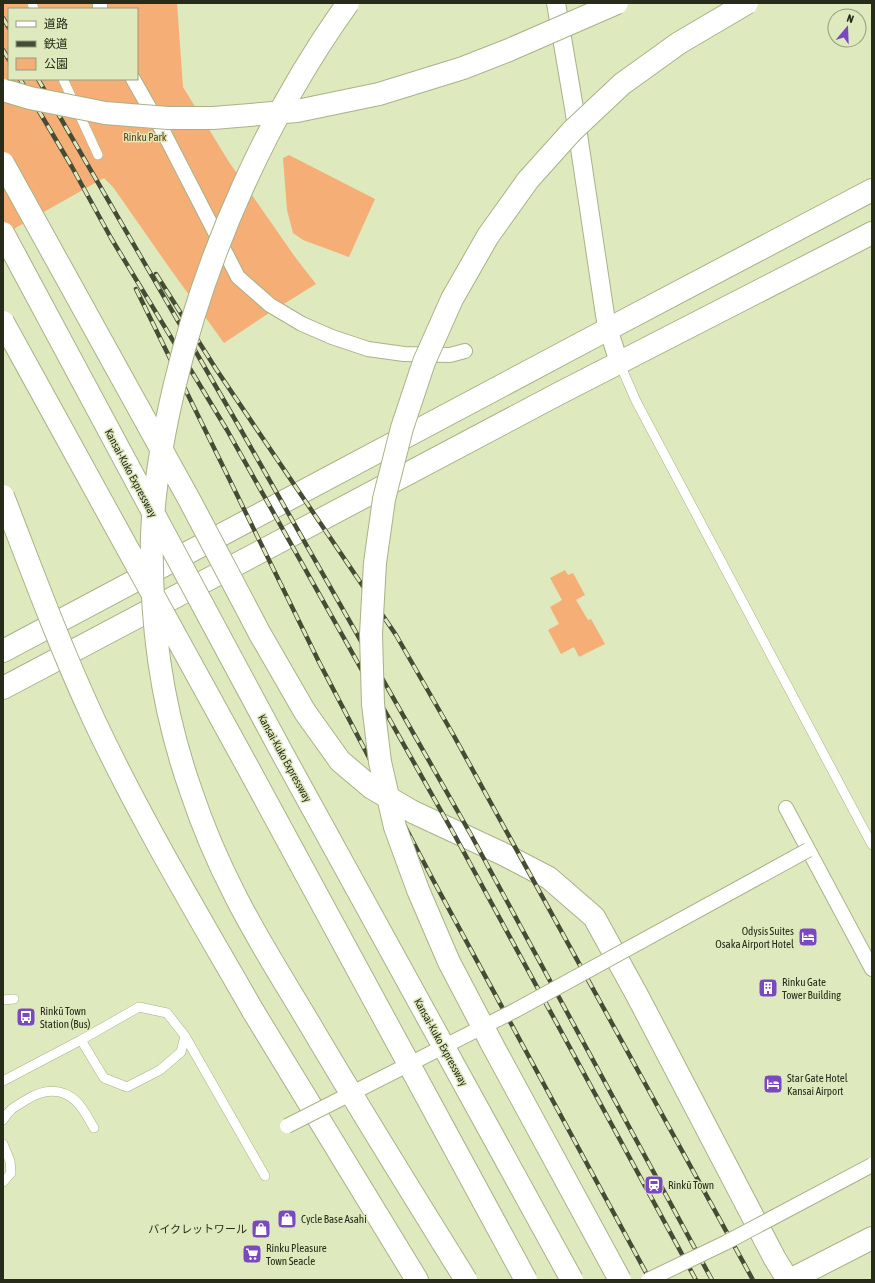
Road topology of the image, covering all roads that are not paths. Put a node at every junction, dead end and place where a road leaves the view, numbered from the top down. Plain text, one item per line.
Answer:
1 (348, 3) edge
2 (556, 3) edge
3 (617, 3) edge
4 (747, 3) edge
5 (63, 80) edge
6 (134, 80) edge
7 (3, 90) edge
8 (98, 155) dead end
9 (3, 163) edge
10 (872, 190) edge
11 (3, 233) edge
12 (872, 233) edge
13 (3, 322) edge
14 (608, 329) junction
15 (465, 351) dead end
16 (619, 362) junction
17 (3, 496) edge
18 (3, 651) edge
19 (3, 688) edge
20 (786, 808) dead end
21 (872, 845) edge
22 (808, 850) junction
23 (872, 969) edge
24 (14, 999) dead end
25 (3, 1000) edge
26 (185, 1036) junction
27 (81, 1040) junction
28 (3, 1081) edge
29 (3, 1120) edge
30 (288, 1126) dead end
31 (94, 1128) dead end
32 (3, 1144) edge
33 (872, 1165) edge
34 (264, 1176) dead end
35 (3, 1182) edge
36 (872, 1238) edge
37 (417, 1280) edge
38 (466, 1280) edge
39 (526, 1280) edge
40 (572, 1280) edge
41 (620, 1280) edge
42 (648, 1280) edge
43 (789, 1280) edge

1 - 38 main road, bridge
2 - 14 street
3 - 7 main road, bridge
4 - 41 main road, bridge
5 - 8 lane
6 - 15 street, bridge
9 - 43 main road, bridge
10 - 14 main road
11 - 40 main road, Kansai-Kuko Expressway, bridge
12 - 16 main road
13 - 39 main road, bridge
14 - 16 street
14 - 18 main road
16 - 19 main road
16 - 21 lane
17 - 37 main road, bridge
20 - 22 street
22 - 23 street
22 - 30 street, bridge
24 - 25 lane
26 - 27 lane
26 - 27 lane
26 - 34 lane
27 - 28 lane
29 - 31 lane
32 - 35 lane
33 - 42 street, bridge
36 - 43 main road

